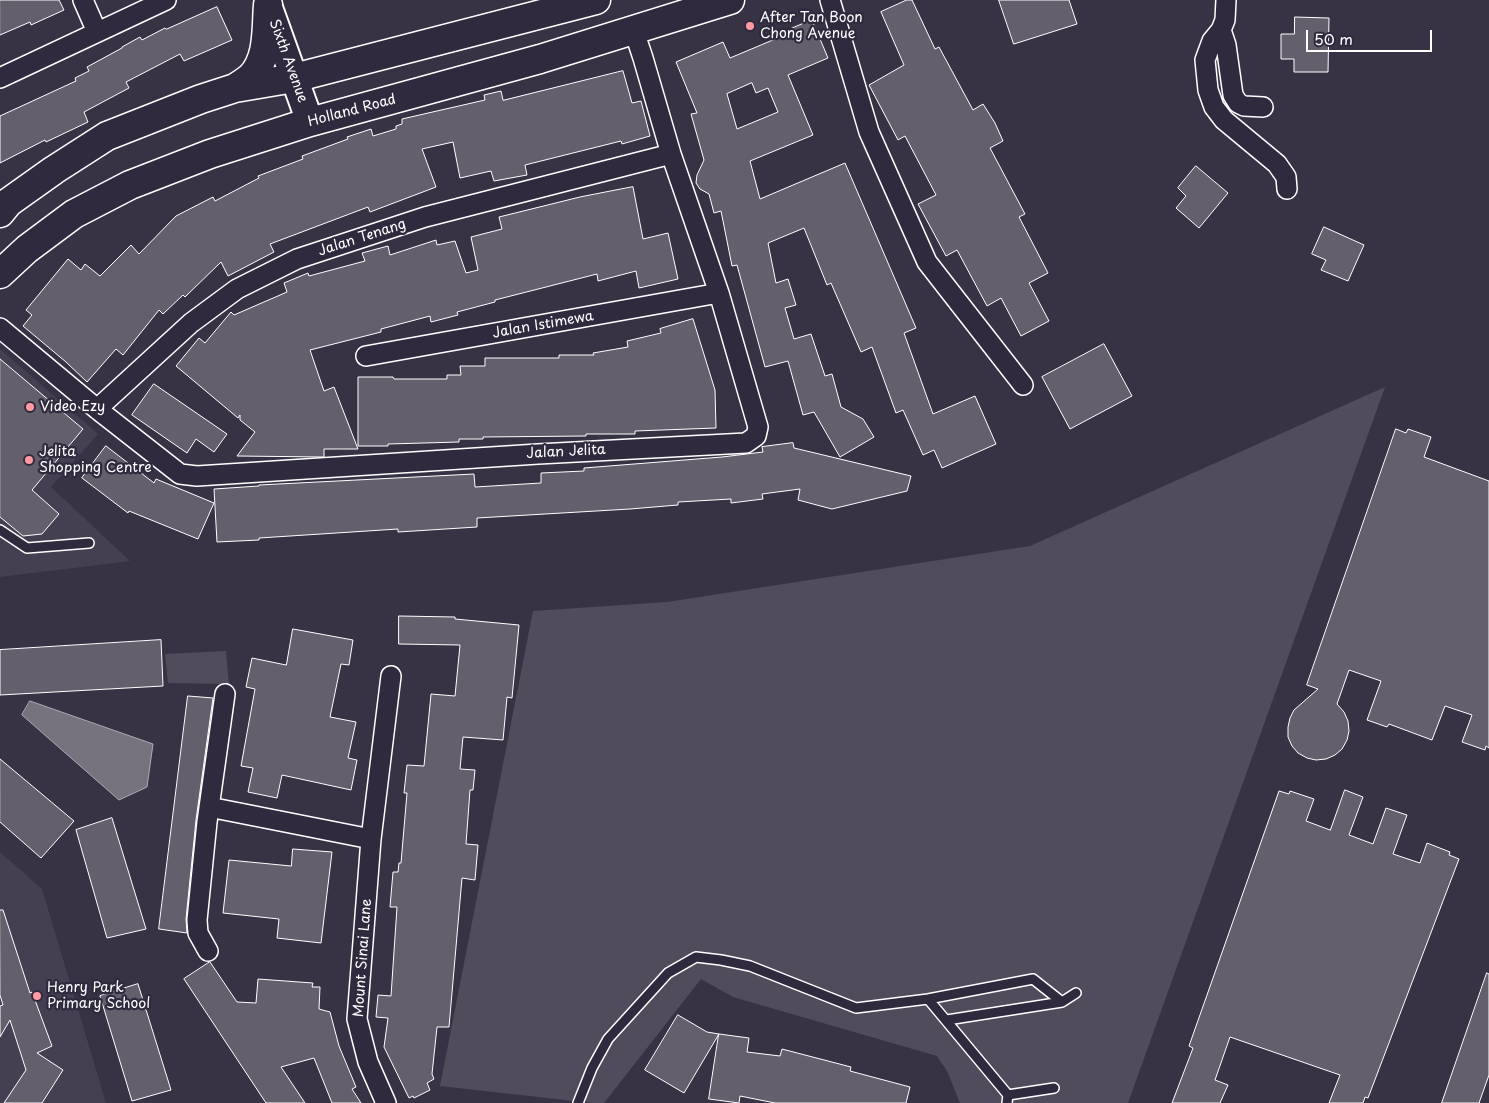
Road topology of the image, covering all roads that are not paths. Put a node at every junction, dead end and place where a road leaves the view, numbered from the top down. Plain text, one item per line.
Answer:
1 (84, 0) edge
2 (166, 0) edge
3 (596, 0) edge
4 (730, 0) edge
5 (830, 0) edge
6 (1226, 0) edge
7 (267, 2) edge
8 (1221, 30) junction
9 (634, 31) junction
10 (97, 32) junction
11 (0, 78) edge
12 (294, 78) junction
13 (235, 88) junction
14 (1263, 107) dead end
15 (310, 122) junction
16 (671, 154) junction
17 (1287, 189) dead end
18 (3, 202) edge
19 (0, 274) edge
20 (719, 293) junction
21 (4, 334) edge
22 (366, 356) dead end
23 (1023, 385) dead end
24 (97, 410) junction
25 (0, 530) edge
26 (89, 542) dead end
27 (391, 676) dead end
28 (224, 694) dead end
29 (209, 807) junction
30 (371, 839) junction
31 (208, 950) dead end
32 (1076, 993) dead end
33 (928, 999) junction
34 (1062, 1002) junction
35 (947, 1020) junction
36 (1054, 1088) dead end
37 (1007, 1099) edge
38 (386, 1103) edge
39 (578, 1103) edge

1 - 10 street
2 - 10 street
3 - 12 main road
4 - 9 main road, Holland Road
5 - 23 street
6 - 8 street
7 - 12 main road, Sixth Avenue
7 - 13 main road
8 - 14 street
8 - 17 street
9 - 15 main road, Holland Road
9 - 16 street, Jalan Jelita
10 - 11 street
12 - 13 main road
12 - 15 main road, Sixth Avenue
13 - 18 main road
15 - 19 main road, Holland Road
16 - 20 street, Jalan Jelita
16 - 24 street, Jalan Tenang
20 - 22 street, Jalan Istimewa
20 - 24 street, Jalan Jelita
21 - 24 street, Jalan Jelita
25 - 26 lane
27 - 30 street, Mount Sinai Lane
28 - 29 street
29 - 30 street
29 - 31 street
30 - 38 street, Mount Sinai Lane
32 - 34 lane
33 - 34 lane
33 - 35 lane
33 - 39 lane
34 - 35 lane
35 - 37 lane
36 - 37 lane

